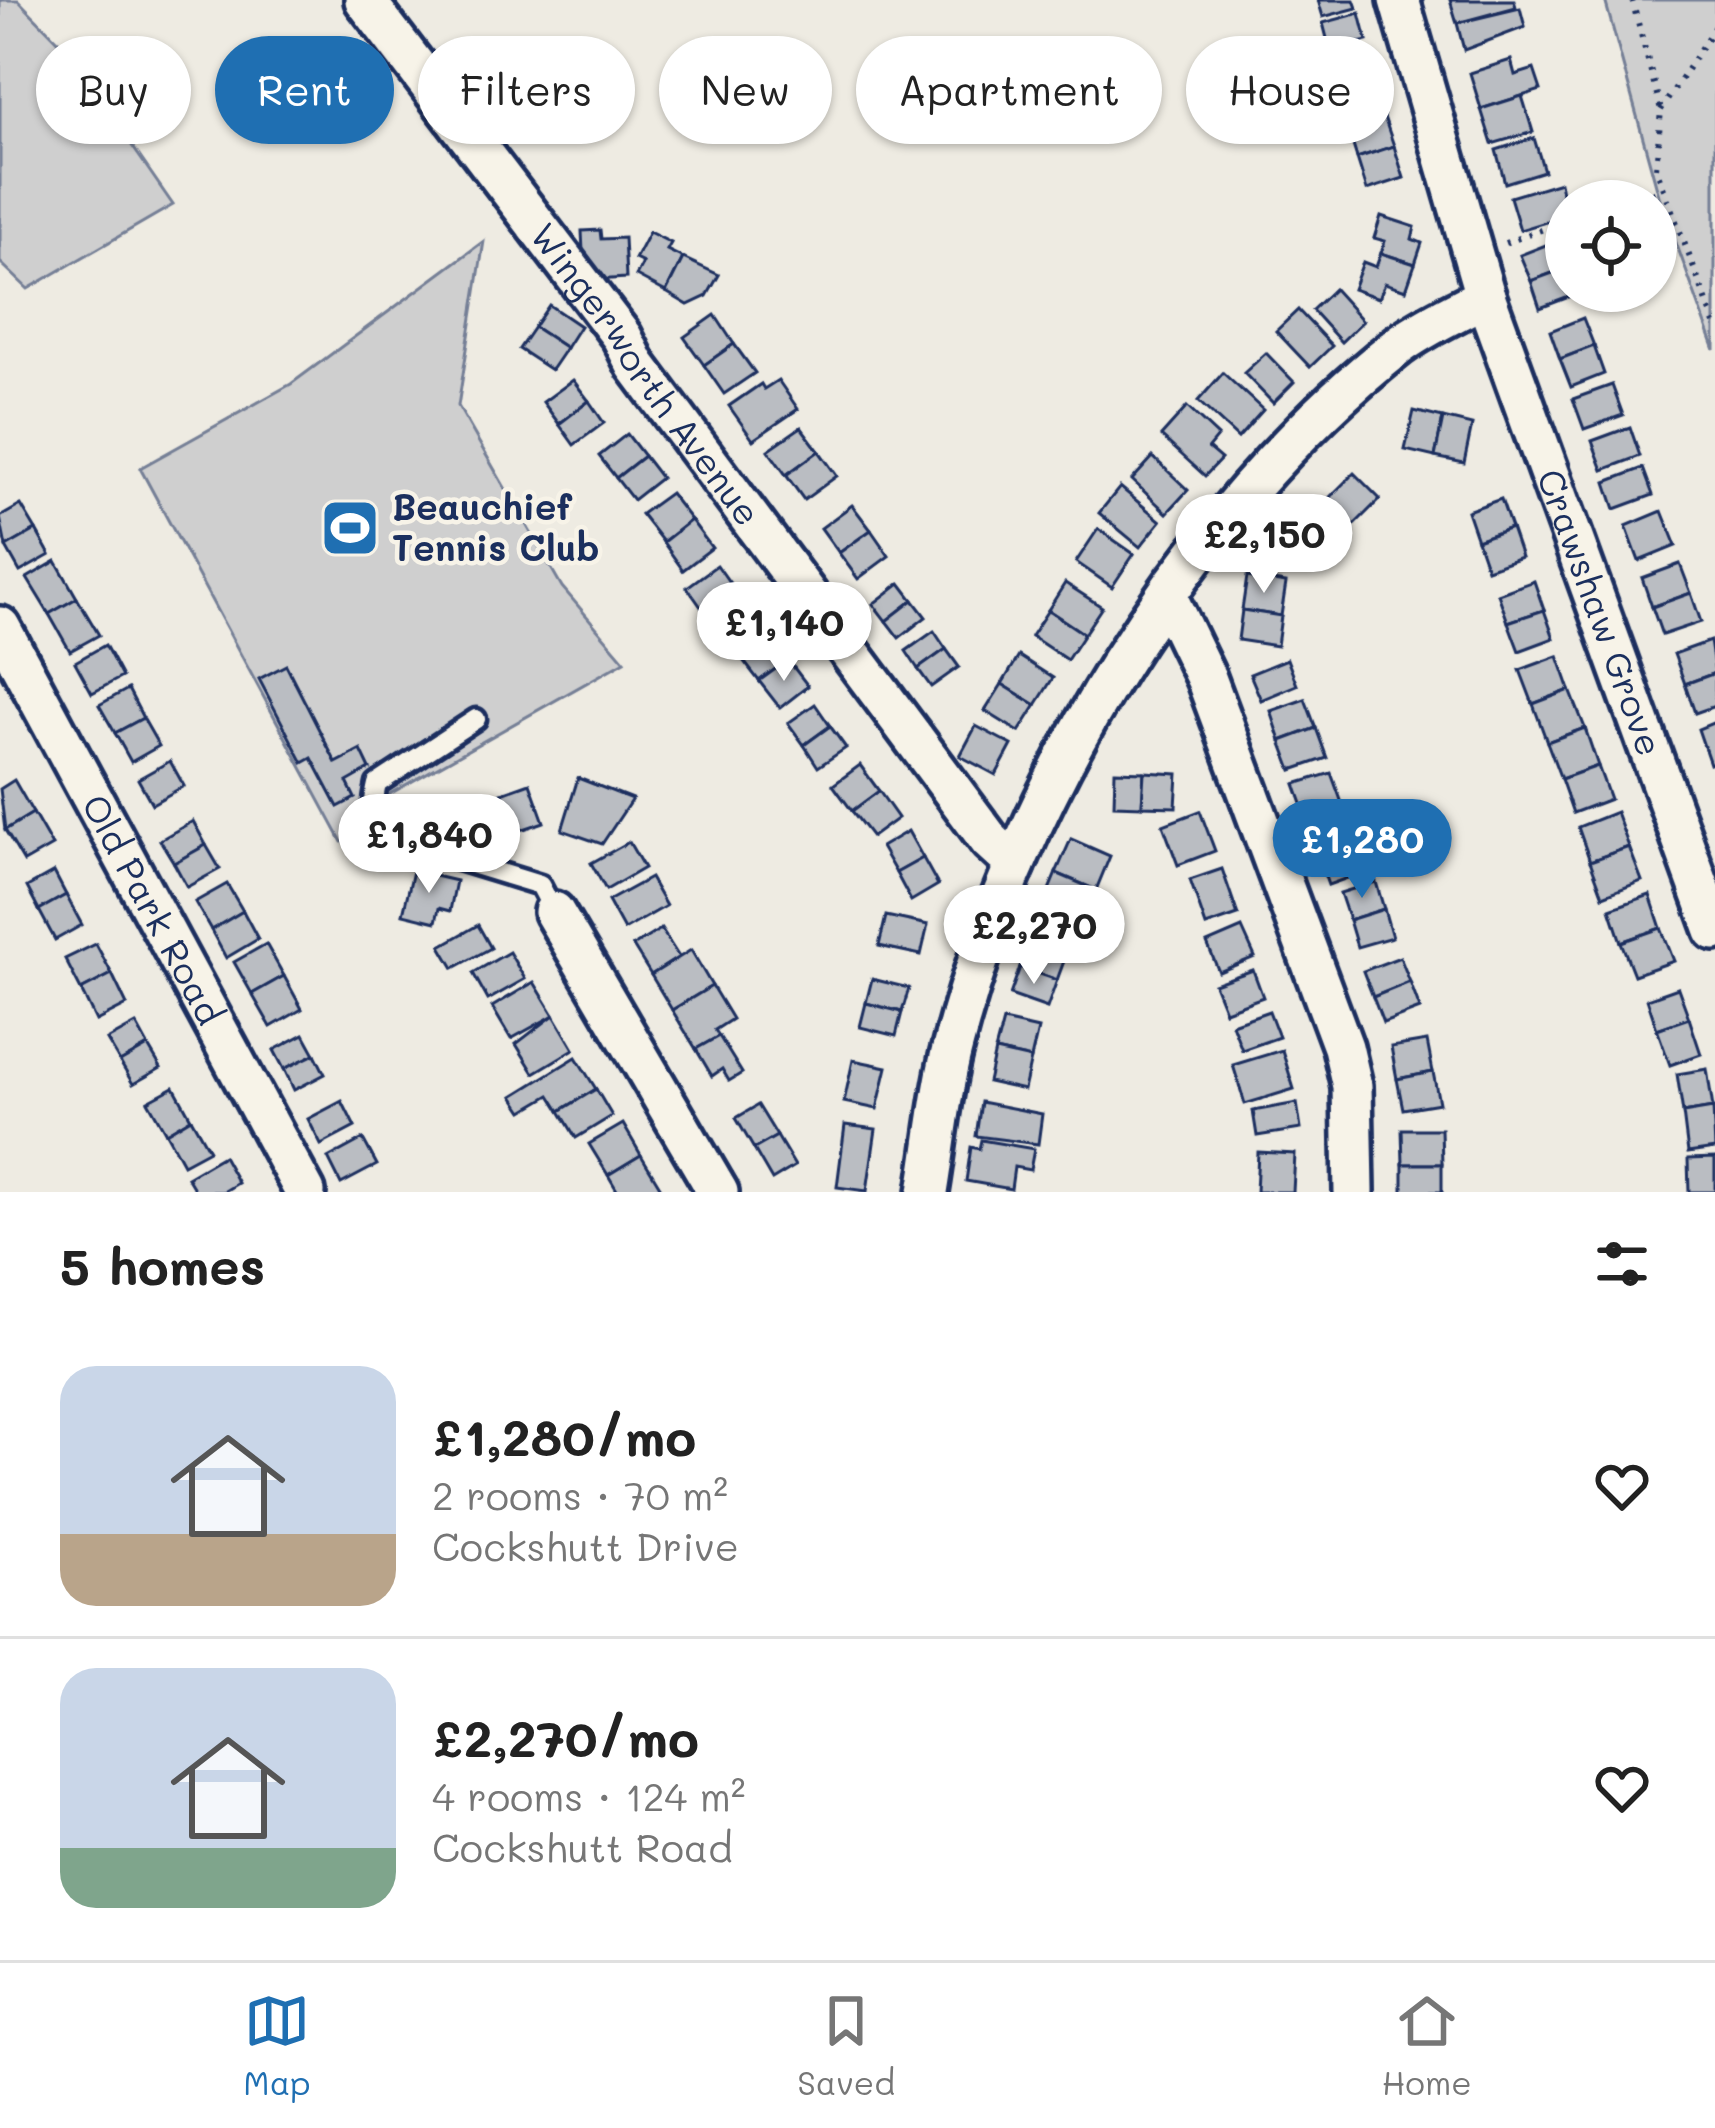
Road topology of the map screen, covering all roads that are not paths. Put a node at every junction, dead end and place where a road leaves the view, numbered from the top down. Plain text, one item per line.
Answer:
1 (365, 0) edge
2 (1399, 0) edge
3 (1485, 296) junction
4 (1167, 597) junction
5 (0, 627) edge
6 (476, 719) dead end
7 (1015, 864) junction
8 (554, 912) joint
9 (1715, 930) edge
10 (305, 1192) edge
11 (718, 1192) edge
12 (928, 1192) edge
13 (1354, 1192) edge

1 - 7 street, Wingerworth Avenue
2 - 3 street, Crawshaw Grove
3 - 4 street
3 - 9 street, Crawshaw Grove
4 - 7 street
4 - 13 street
5 - 10 street, Old Park Road
6 - 8 lane
7 - 12 street
8 - 11 street

